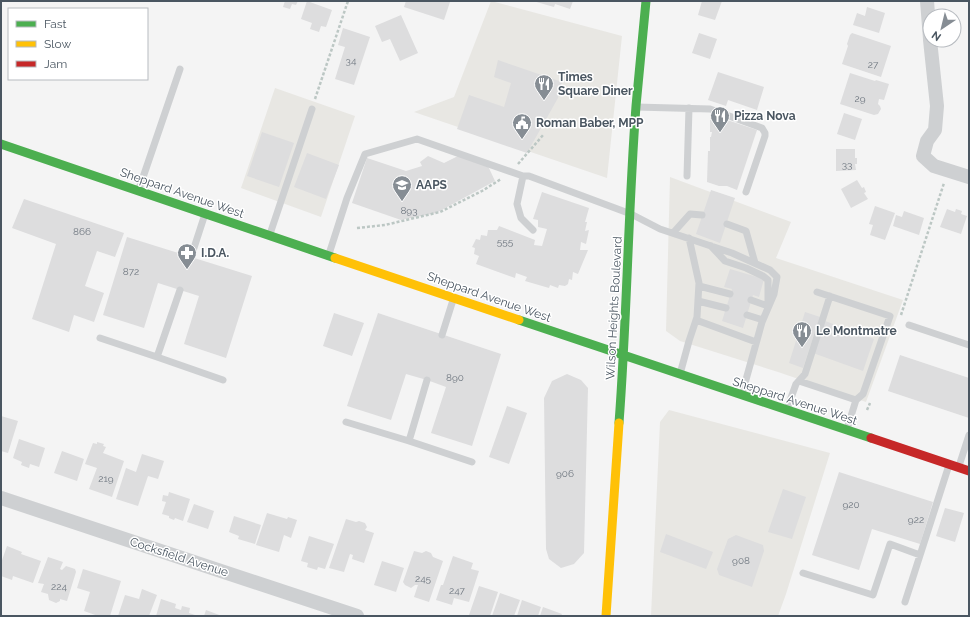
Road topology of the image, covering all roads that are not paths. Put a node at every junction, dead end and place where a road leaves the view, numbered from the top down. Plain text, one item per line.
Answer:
1 (646, 1) edge
2 (931, 48) edge
3 (180, 69) dead end
4 (636, 107) junction
5 (689, 108) junction
6 (312, 109) road end
7 (1, 144) edge
8 (523, 176) junction
9 (687, 176) dead end
10 (969, 177) edge
11 (138, 191) junction
12 (746, 192) dead end
13 (205, 214) junction
14 (631, 214) junction
15 (702, 215) dead end
16 (727, 224) dead end
17 (533, 230) dead end
18 (673, 233) junction
19 (270, 236) junction
20 (688, 238) junction
21 (710, 246) junction
22 (329, 256) junction
23 (191, 257) dead end
24 (755, 263) junction
25 (699, 286) junction
26 (180, 290) dead end
27 (817, 292) dead end
28 (730, 294) dead end
29 (830, 296) junction
30 (454, 298) junction
31 (751, 300) dead end
32 (698, 301) junction
33 (768, 306) junction
34 (726, 308) dead end
35 (746, 315) dead end
36 (696, 320) junction
37 (763, 320) junction
38 (909, 325) dead end
39 (442, 335) dead end
40 (100, 338) dead end
41 (756, 342) junction
42 (969, 345) edge
43 (624, 356) junction
44 (158, 357) junction
45 (680, 375) junction
46 (223, 380) dead end
47 (427, 380) dead end
48 (799, 381) junction
49 (741, 395) junction
50 (856, 400) junction
51 (787, 410) junction
52 (346, 422) dead end
53 (846, 430) junction
54 (969, 435) edge
55 (409, 441) junction
56 (472, 462) dead end
57 (954, 466) junction
58 (969, 471) edge
59 (1, 498) edge
60 (920, 555) junction
61 (803, 573) dead end
62 (905, 602) dead end
63 (357, 616) edge
64 (606, 616) edge

1 - 4 main road, Wilson Heights Boulevard
2 - 10 street
3 - 11 lane
4 - 5 lane
4 - 14 main road, Wilson Heights Boulevard
5 - 9 lane
5 - 12 lane
6 - 19 lane
7 - 11 main road, Sheppard Avenue West
8 - 14 lane
8 - 17 lane
8 - 22 lane
11 - 13 main road, Sheppard Avenue West
13 - 19 main road, Sheppard Avenue West
13 - 23 lane
14 - 18 lane
14 - 43 main road, Wilson Heights Boulevard
15 - 18 lane
16 - 24 lane
18 - 20 lane
19 - 22 main road, Sheppard Avenue West
20 - 21 lane
20 - 25 lane
21 - 24 lane
21 - 33 lane
22 - 30 main road, Sheppard Avenue West
24 - 33 lane
25 - 28 lane
25 - 32 lane
26 - 44 lane
27 - 29 lane
29 - 48 lane
29 - 50 lane
30 - 39 lane
30 - 43 main road, Sheppard Avenue West
31 - 33 lane
32 - 34 lane
32 - 36 lane
33 - 37 lane
35 - 37 lane
36 - 41 lane
36 - 45 lane
37 - 41 lane
38 - 42 lane
40 - 44 lane
41 - 49 lane
43 - 45 main road, Sheppard Avenue West
43 - 64 main road, Wilson Heights Boulevard
44 - 46 lane
45 - 49 main road, Sheppard Avenue West
47 - 55 lane
48 - 50 lane
48 - 51 lane
49 - 51 main road, Sheppard Avenue West
50 - 53 lane
51 - 53 main road, Sheppard Avenue West
52 - 55 lane
53 - 57 main road, Sheppard Avenue West
54 - 57 lane
55 - 56 lane
57 - 58 main road, Sheppard Avenue West
57 - 60 lane
59 - 63 street, Cocksfield Avenue
60 - 61 lane
60 - 62 lane

